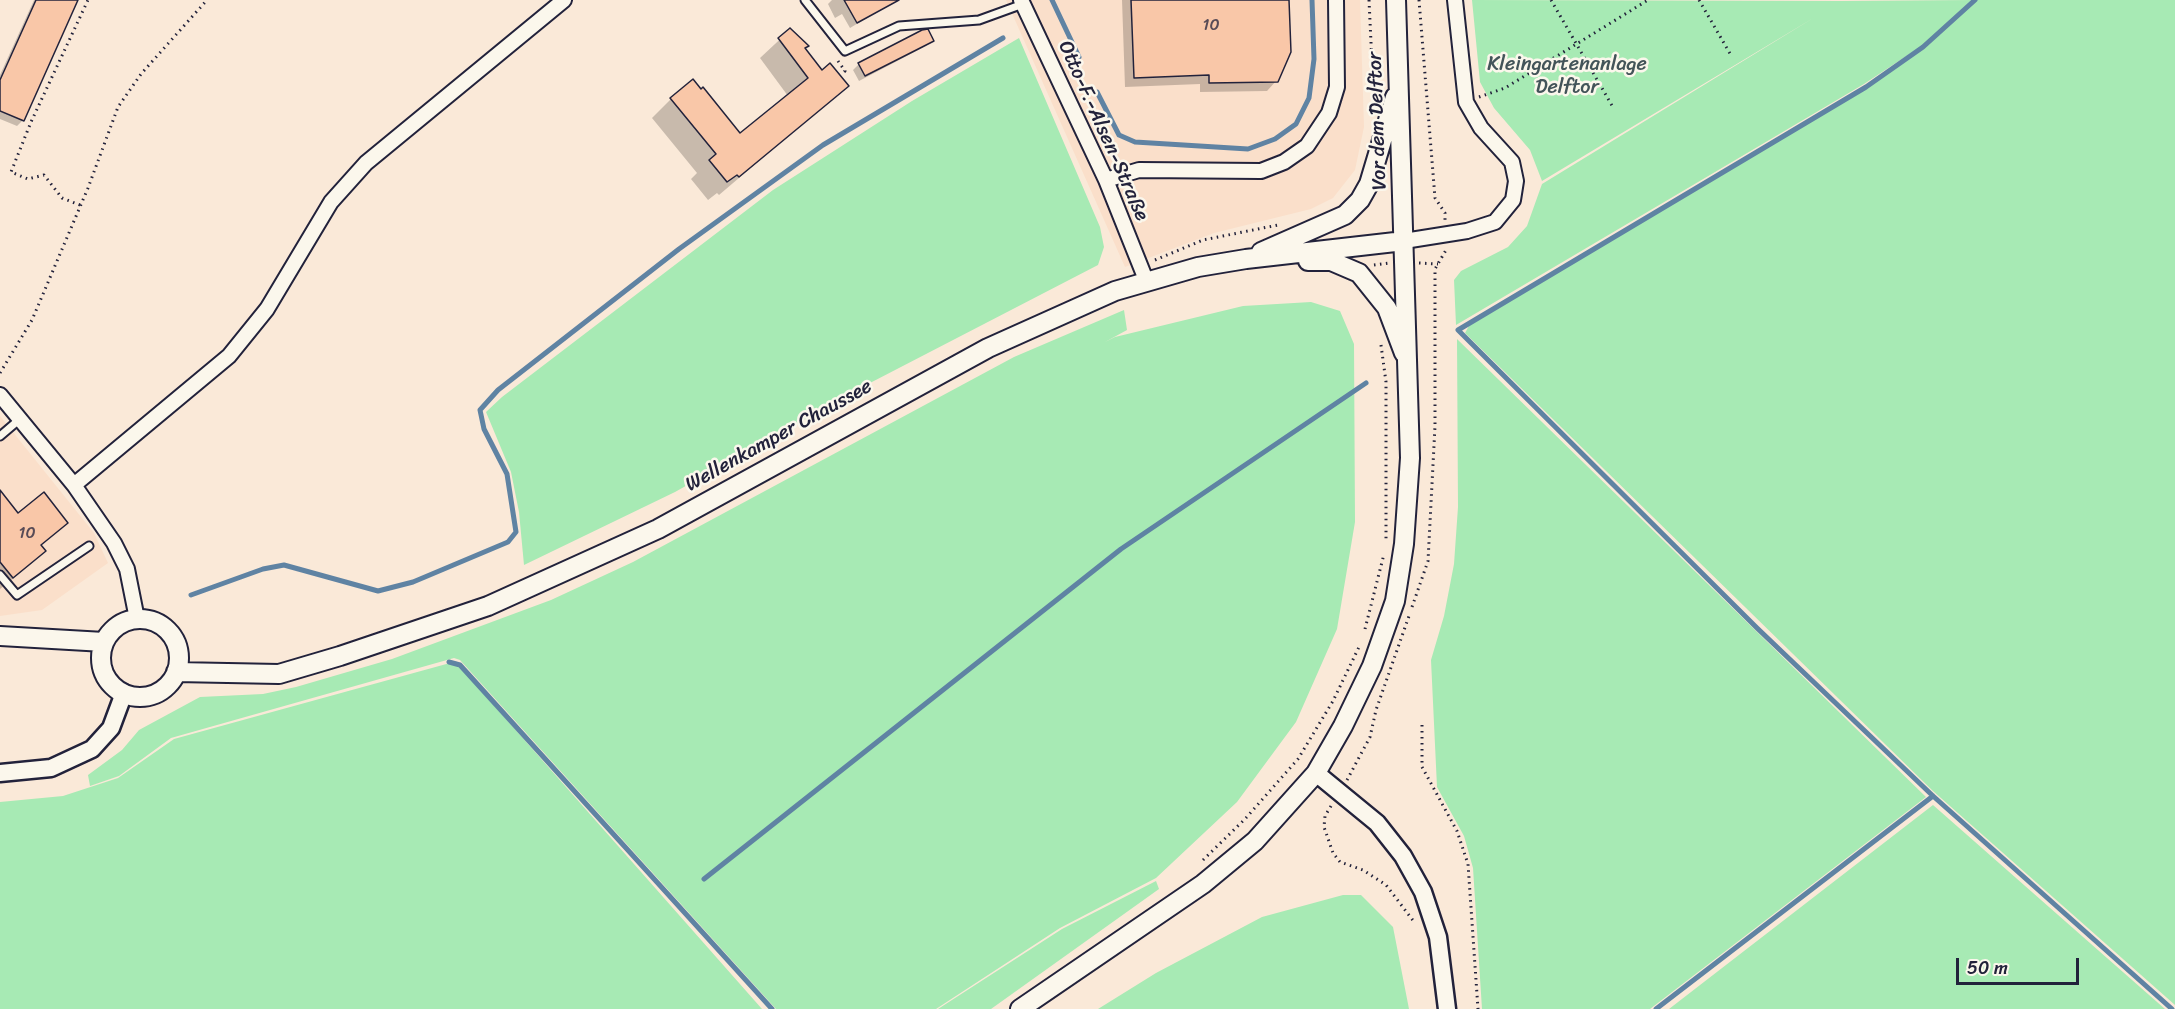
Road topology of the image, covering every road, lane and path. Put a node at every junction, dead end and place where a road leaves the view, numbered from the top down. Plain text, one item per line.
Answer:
1 (88, 0) edge
2 (207, 0) edge
3 (564, 0) edge
4 (805, 0) edge
5 (1336, 0) edge
6 (1369, 0) edge
7 (1396, 0) edge
8 (1419, 0) edge
9 (1455, 0) edge
10 (1551, 0) edge
11 (1648, 0) edge
12 (1699, 0) edge
13 (1022, 2) edge
14 (1576, 42) junction
15 (1732, 57) dead end
16 (1400, 83) junction
17 (1466, 102) junction
18 (1374, 108) dead end
19 (1614, 109) dead end
20 (1106, 180) junction
21 (80, 205) junction
22 (1279, 224) dead end
23 (1446, 234) junction
24 (1404, 241) junction
25 (1246, 259) junction
26 (1438, 264) dead end
27 (1144, 273) junction
28 (1381, 344) dead end
29 (1409, 369) junction
30 (0, 373) edge
31 (0, 395) edge
32 (20, 419) junction
33 (0, 436) edge
34 (74, 485) junction
35 (89, 546) dead end
36 (0, 575) edge
37 (137, 619) junction
38 (0, 636) edge
39 (104, 642) junction
40 (176, 672) junction
41 (124, 693) junction
42 (1422, 725) dead end
43 (0, 773) edge
44 (1316, 773) junction
45 (1340, 791) junction
46 (1197, 865) dead end
47 (1418, 931) dead end
48 (1020, 1009) edge
49 (1447, 1009) edge
50 (1478, 1009) edge

1 - 21 path
2 - 21 path
3 - 34 street
4 - 13 lane
5 - 20 street
6 - 18 path
7 - 16 main road, Vor dem Delftor
8 - 23 path
9 - 17 street
10 - 14 path
11 - 14 path
12 - 15 path
13 - 20 street, Otto-F.-Alsen-Straße
14 - 17 path
14 - 19 path
16 - 24 main road, Vor dem Delftor
16 - 25 main road
17 - 23 street
20 - 27 street, Otto-F.-Alsen-Straße
21 - 30 path
22 - 27 path
23 - 24 street
24 - 25 main road, Wellenkamper Chaussee
24 - 29 main road, Vor dem Delftor
25 - 27 main road, Wellenkamper Chaussee
25 - 29 main road
26 - 45 path
27 - 40 main road, Wellenkamper Chaussee
28 - 46 path
29 - 44 main road, Vor dem Delftor
31 - 32 street
32 - 33 lane
32 - 34 street
34 - 37 street
35 - 36 lane
37 - 39 main road
37 - 40 main road
38 - 39 main road
39 - 41 main road
40 - 41 main road
41 - 43 street
42 - 50 path
44 - 45 street
44 - 48 main road, Vor dem Delftor
45 - 47 path
45 - 49 street

